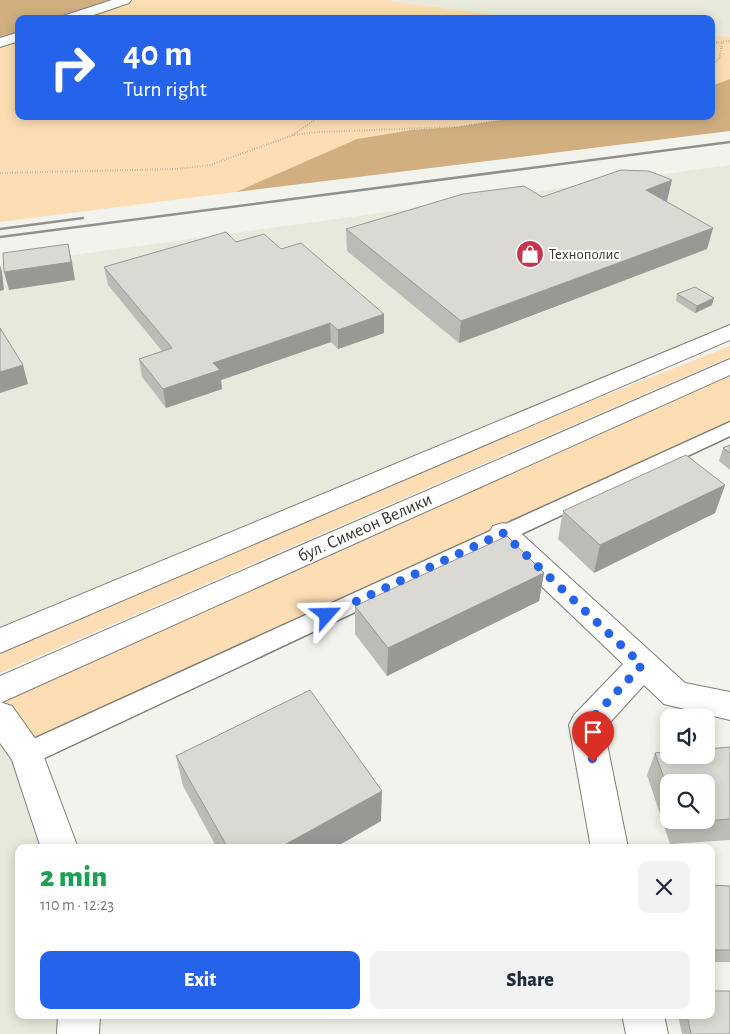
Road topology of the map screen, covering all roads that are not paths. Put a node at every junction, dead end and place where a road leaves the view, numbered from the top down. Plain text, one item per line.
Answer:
1 (125, 0) edge
2 (80, 15) edge
3 (15, 37) edge
4 (0, 42) edge
5 (730, 332) edge
6 (730, 366) edge
7 (730, 428) edge
8 (503, 533) junction
9 (0, 641) edge
10 (642, 665) junction
11 (0, 690) edge
12 (730, 706) edge
13 (0, 716) edge
14 (27, 754) junction
15 (59, 844) edge
16 (609, 844) edge
17 (79, 1019) edge
18 (645, 1019) edge
19 (78, 1034) edge
20 (647, 1034) edge

1 - 2 main road
3 - 4 main road
5 - 9 main road, бул. Симеон Велики
6 - 11 main road, бул. Симеон Велики
7 - 8 lane
8 - 10 main road
8 - 14 lane
10 - 12 main road
10 - 16 main road
13 - 14 main road
14 - 15 main road
17 - 19 main road
18 - 20 main road

